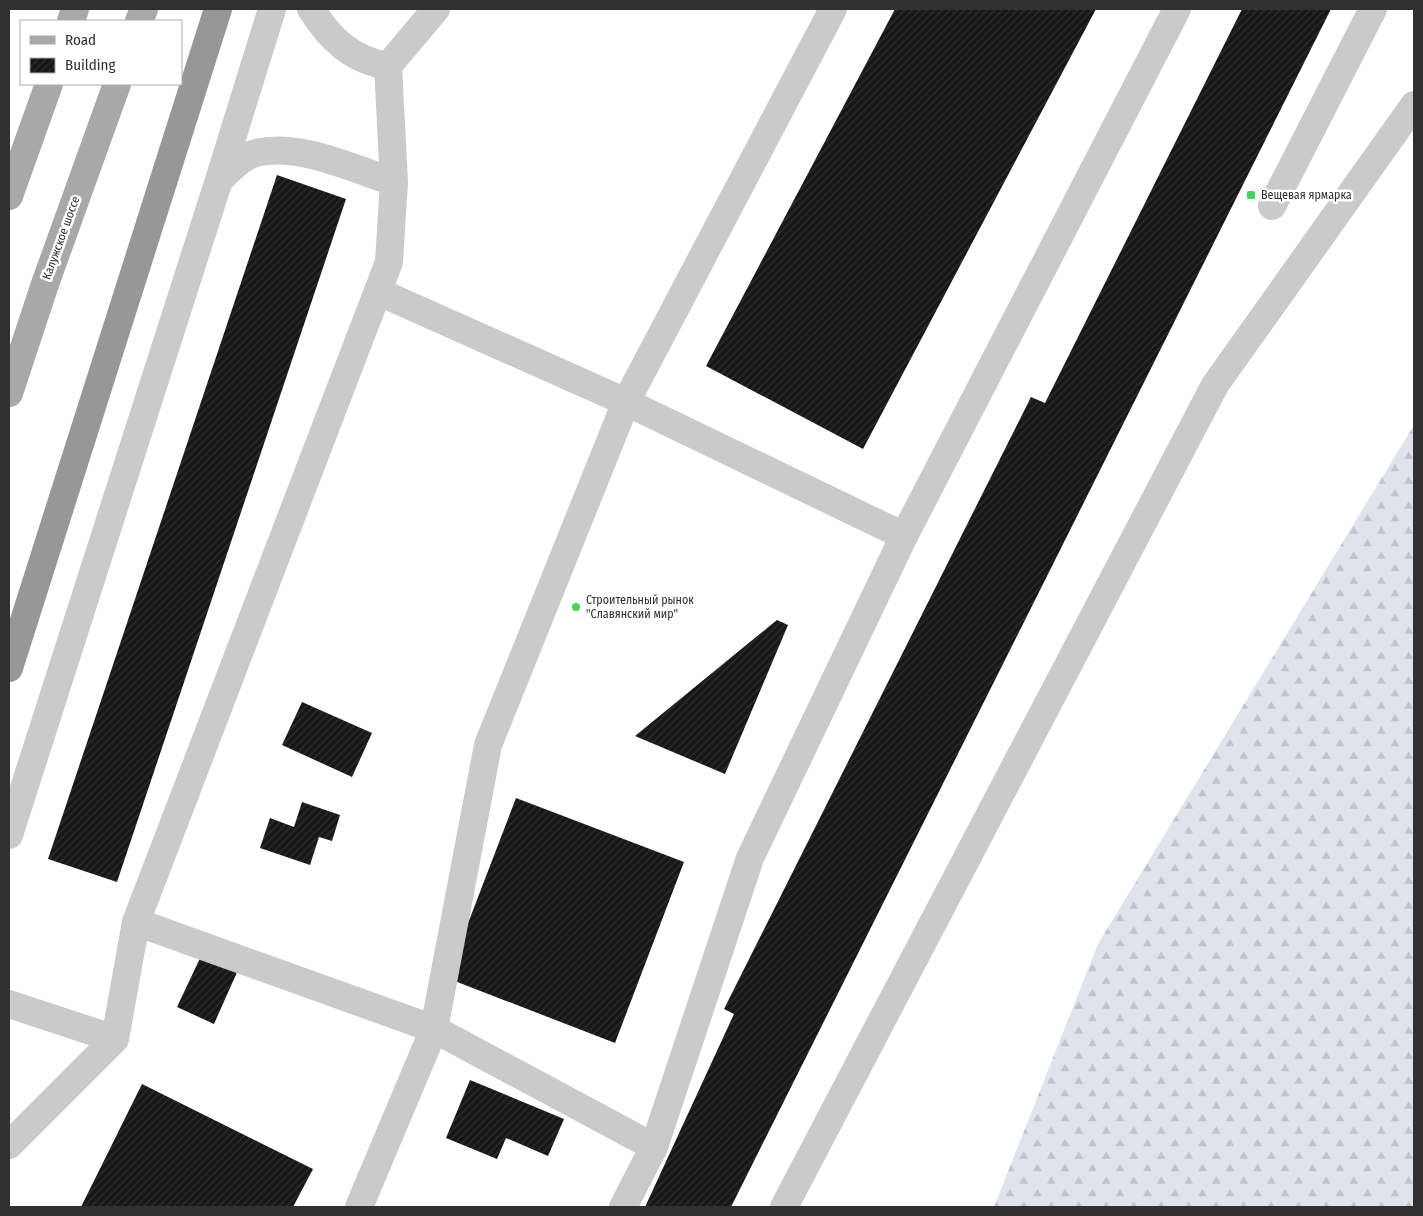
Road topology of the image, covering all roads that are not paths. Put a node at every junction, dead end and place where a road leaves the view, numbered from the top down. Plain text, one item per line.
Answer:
1 (218, 9) edge
2 (272, 9) edge
3 (312, 9) edge
4 (436, 9) edge
5 (833, 9) edge
6 (1177, 9) edge
7 (1373, 9) edge
8 (388, 66) junction
9 (49, 85) edge
10 (117, 85) edge
11 (1414, 105) edge
12 (219, 180) junction
13 (394, 182) junction
14 (9, 196) edge
15 (1272, 206) dead end
16 (379, 292) junction
17 (9, 393) edge
18 (626, 402) junction
19 (904, 536) junction
20 (9, 668) edge
21 (9, 835) edge
22 (136, 922) junction
23 (9, 1004) edge
24 (434, 1029) junction
25 (115, 1039) junction
26 (9, 1145) edge
27 (654, 1146) junction
28 (359, 1207) edge
29 (623, 1207) edge
30 (784, 1207) edge

1 - 20 highway
2 - 12 street
3 - 8 street
4 - 8 street
5 - 18 street
6 - 19 street
7 - 15 street
8 - 13 street
9 - 14 main road
10 - 17 main road, Калужское шоссе
11 - 30 street
12 - 13 street
12 - 21 street
13 - 16 street
16 - 18 street
16 - 22 street
18 - 19 street
18 - 24 street
19 - 27 street
22 - 24 street
22 - 25 street
23 - 25 street
24 - 27 street
24 - 28 street
25 - 26 street
27 - 29 street

